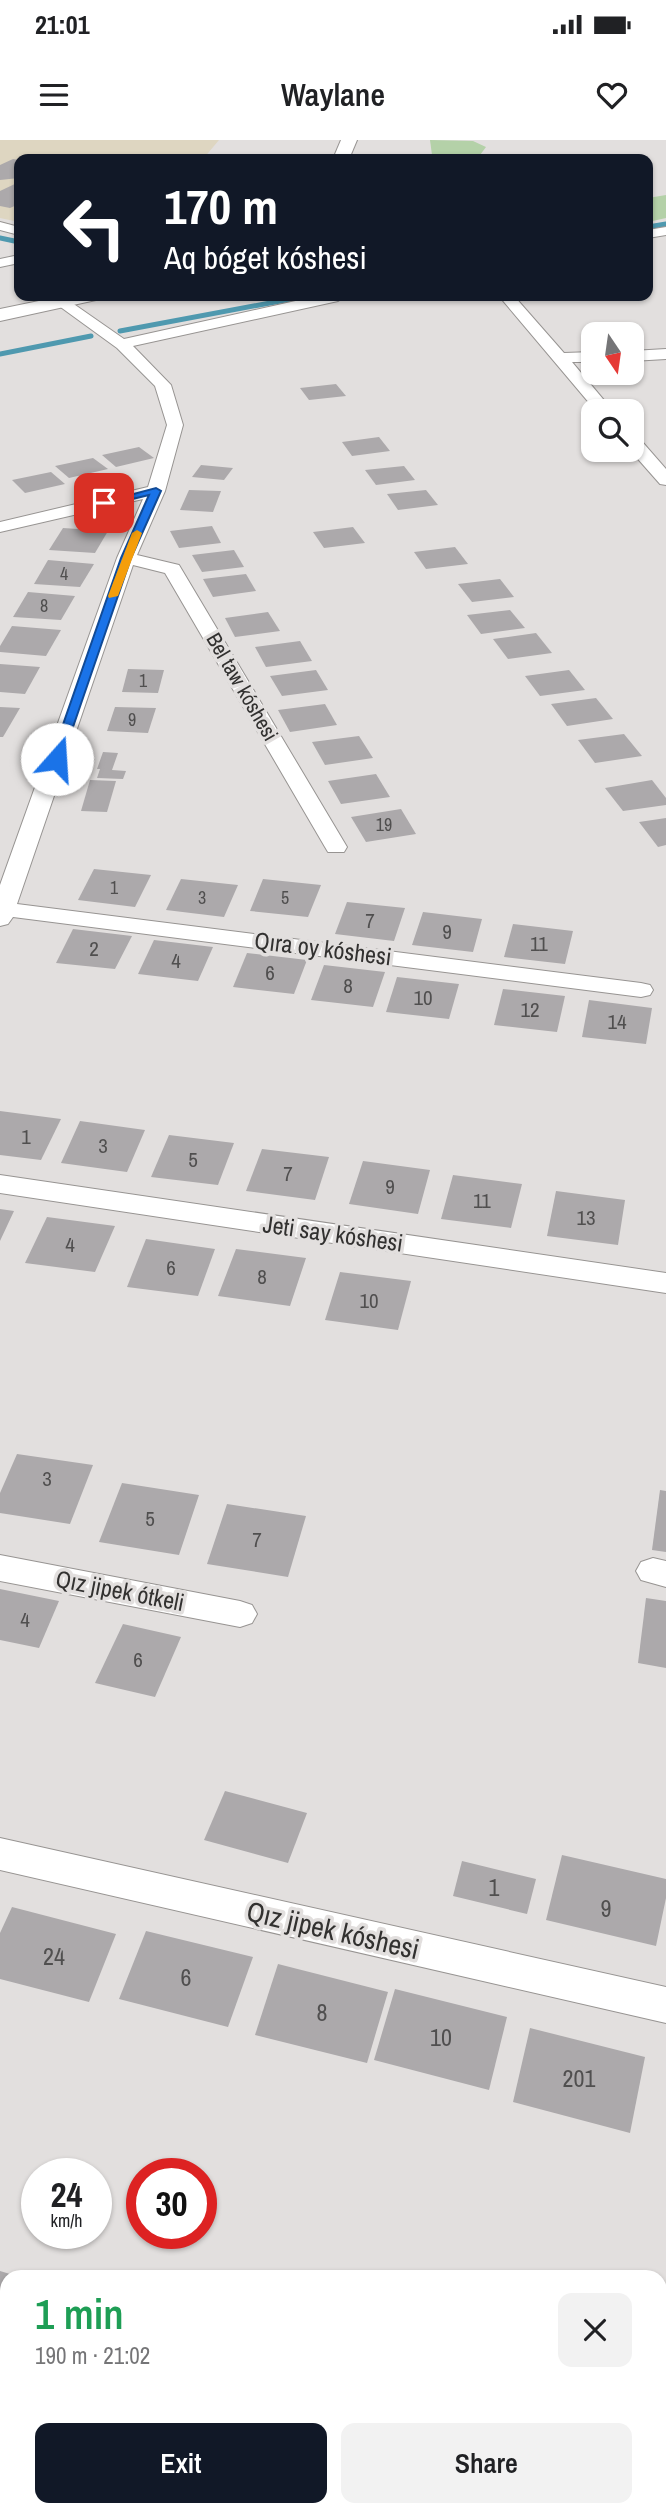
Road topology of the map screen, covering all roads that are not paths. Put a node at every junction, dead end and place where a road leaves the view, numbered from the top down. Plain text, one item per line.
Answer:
1 (70, 301) edge
2 (314, 301) edge
3 (510, 301) edge
4 (63, 303) junction
5 (0, 315) edge
6 (123, 345) junction
7 (666, 355) edge
8 (644, 356) edge
9 (581, 357) edge
10 (558, 358) junction
11 (594, 399) edge
12 (644, 455) edge
13 (666, 480) edge
14 (156, 491) junction
15 (0, 527) edge
16 (126, 558) junction
17 (336, 847) dead end
18 (2, 914) edge
19 (641, 990) dead end
20 (0, 1184) edge
21 (666, 1283) edge
22 (0, 1568) edge
23 (240, 1614) dead end
24 (0, 1854) edge
25 (666, 2005) edge

1 - 4 main road
2 - 6 street
3 - 10 street
4 - 5 main road
4 - 6 street
6 - 14 street
7 - 8 street
9 - 10 street
10 - 11 street
12 - 13 street
14 - 15 street
14 - 16 street
16 - 17 street, Bel taw kóshesi
16 - 18 street
18 - 19 street, Qıra oy kóshesi
20 - 21 street, Jeti say kóshesi
22 - 23 street, Qız jipek ótkeli
24 - 25 street, Qız jipek kóshesi

